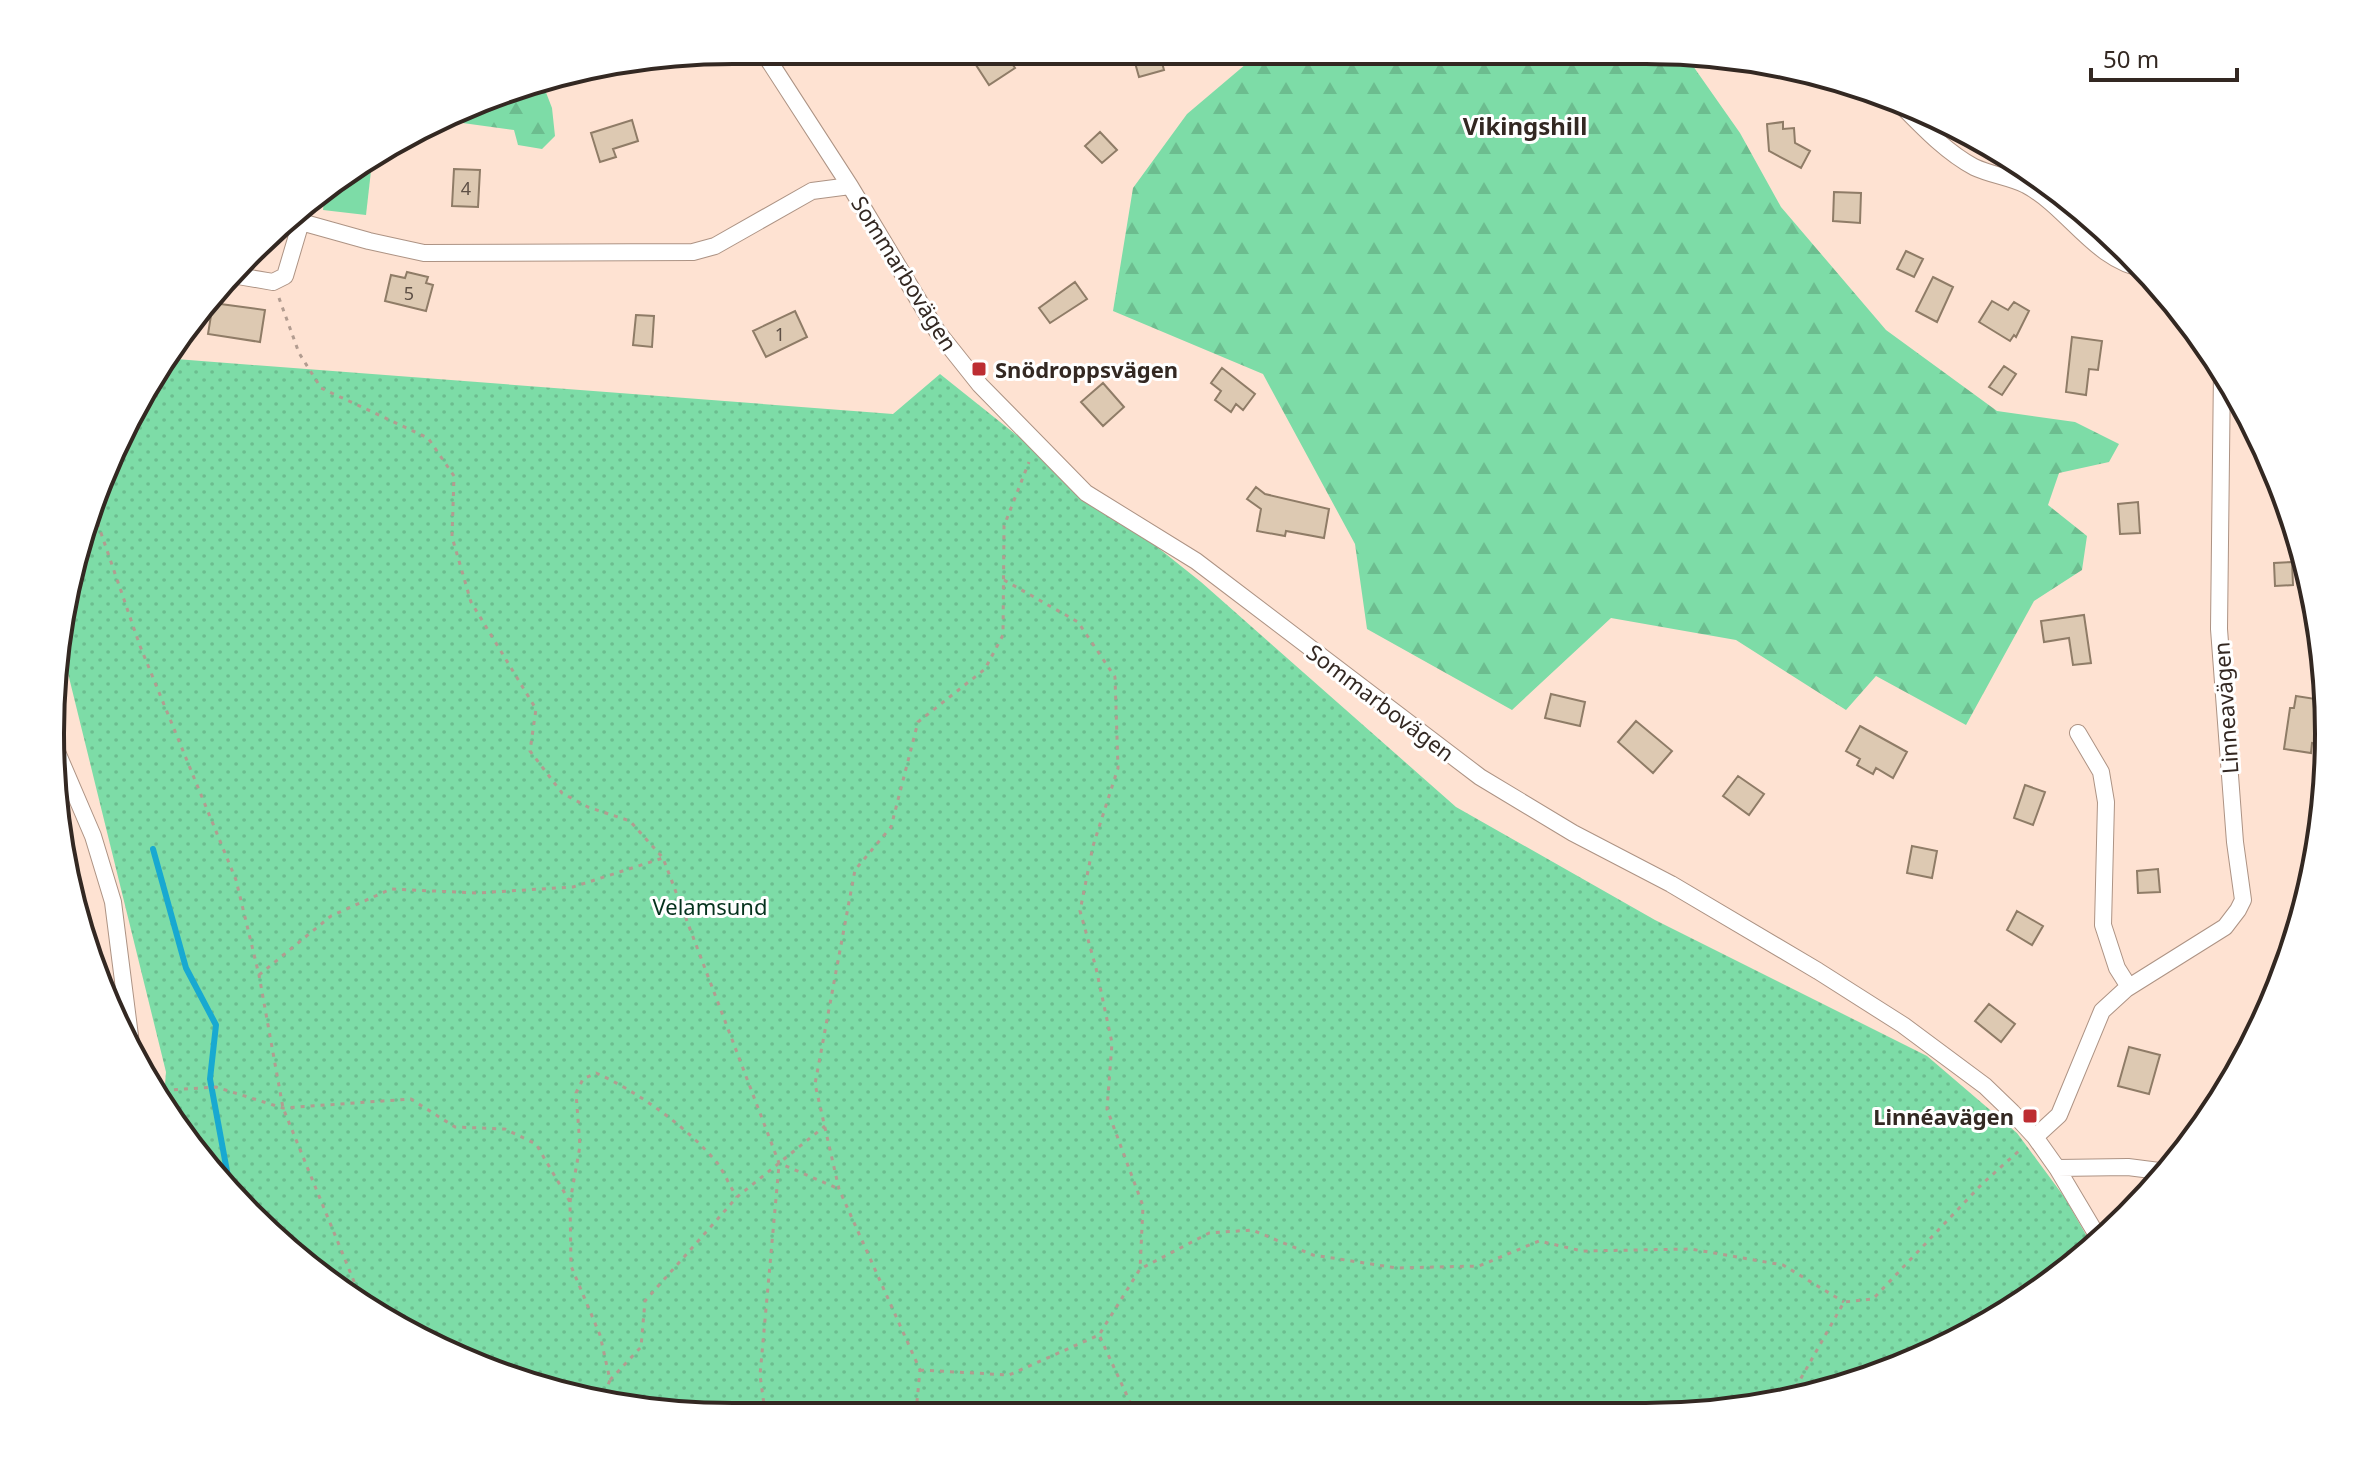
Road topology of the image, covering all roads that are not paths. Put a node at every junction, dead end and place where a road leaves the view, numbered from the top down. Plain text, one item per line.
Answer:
1 (771, 64) edge
2 (1918, 122) edge
3 (850, 186) junction
4 (308, 217) edge
5 (299, 224) edge
6 (2121, 262) edge
7 (244, 277) edge
8 (2222, 394) edge
9 (2078, 733) dead end
10 (65, 770) edge
11 (2129, 987) junction
12 (128, 1018) edge
13 (2035, 1137) junction
14 (2057, 1168) junction
15 (2153, 1170) edge
16 (2094, 1230) edge

1 - 3 street, Sommarbovägen
2 - 6 street
3 - 4 street
3 - 13 street, Sommarbovägen
5 - 7 street
8 - 11 street, Linneavägen
9 - 11 street
10 - 12 street
11 - 13 street, Linneavägen
13 - 14 street, Sommarbovägen
14 - 15 street
14 - 16 street, Sommarbovägen

